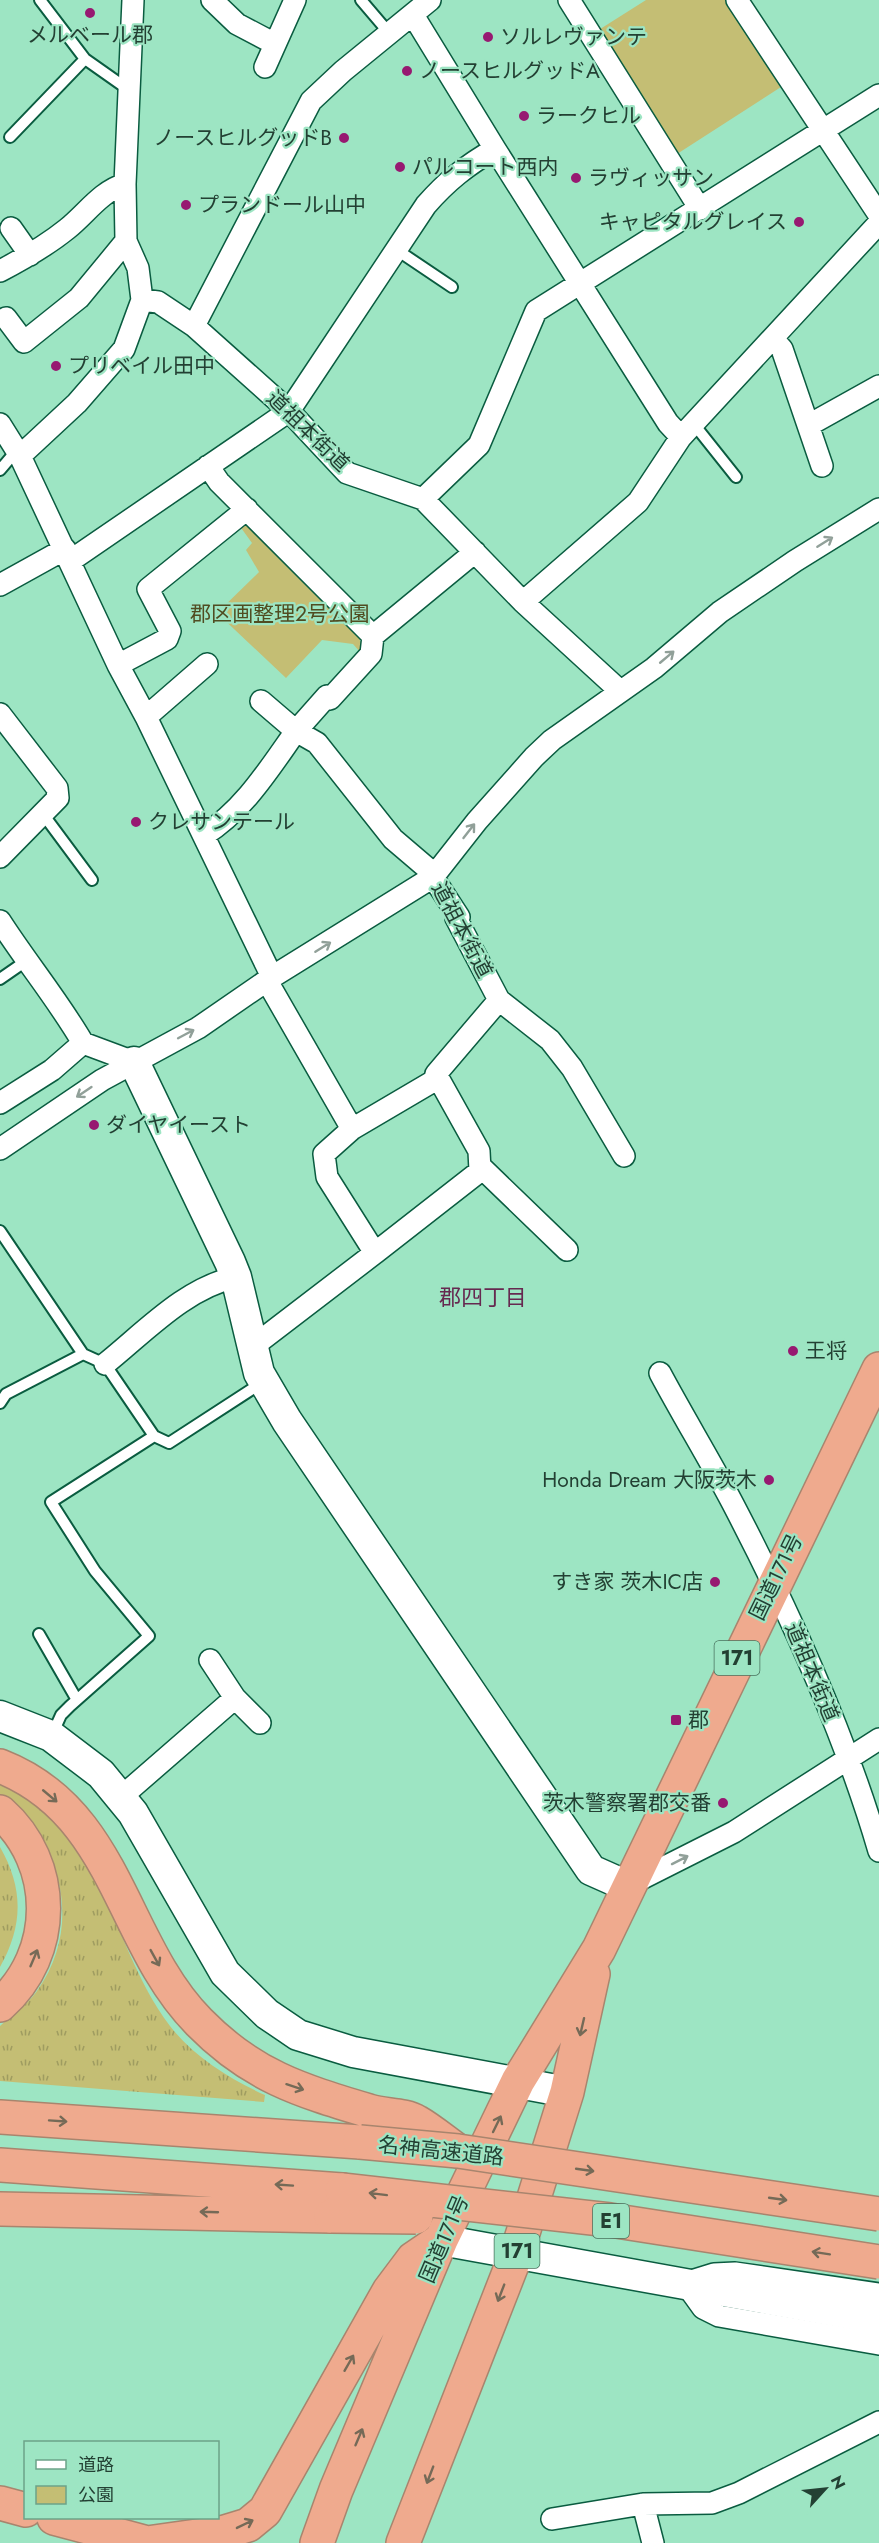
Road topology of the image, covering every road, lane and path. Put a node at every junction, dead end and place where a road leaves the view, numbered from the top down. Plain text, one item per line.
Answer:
1 (40, 0) edge
2 (133, 0) edge
3 (212, 0) edge
4 (296, 0) edge
5 (361, 0) edge
6 (430, 0) edge
7 (569, 0) edge
8 (737, 0) edge
9 (413, 15) junction
10 (390, 33) junction
11 (275, 44) junction
12 (85, 59) junction
13 (265, 67) dead end
14 (129, 90) junction
15 (879, 94) edge
16 (825, 130) junction
17 (10, 137) dead end
18 (495, 149) junction
19 (125, 184) junction
20 (700, 209) junction
21 (879, 215) edge
22 (879, 223) edge
23 (11, 228) dead end
24 (126, 241) junction
25 (397, 250) junction
26 (30, 255) junction
27 (0, 272) edge
28 (581, 284) junction
29 (452, 287) dead end
30 (142, 300) junction
31 (6, 318) dead end
32 (194, 326) junction
33 (773, 339) junction
34 (879, 386) edge
35 (289, 411) junction
36 (0, 424) edge
37 (809, 425) junction
38 (687, 430) junction
39 (19, 453) junction
40 (208, 466) junction
41 (822, 466) dead end
42 (0, 470) edge
43 (736, 477) dead end
44 (423, 500) junction
45 (247, 509) junction
46 (879, 509) edge
47 (475, 552) junction
48 (67, 555) junction
49 (0, 585) edge
50 (523, 602) junction
51 (373, 636) junction
52 (207, 664) dead end
53 (118, 665) junction
54 (619, 690) junction
55 (261, 701) dead end
56 (0, 714) edge
57 (146, 717) junction
58 (296, 731) junction
59 (43, 814) junction
60 (204, 835) junction
61 (0, 857) edge
62 (433, 877) junction
63 (92, 880) dead end
64 (0, 921) edge
65 (26, 961) junction
66 (0, 979) edge
67 (270, 979) junction
68 (499, 1000) junction
69 (83, 1043) junction
70 (134, 1062) junction
71 (437, 1079) junction
72 (0, 1102) edge
73 (352, 1129) junction
74 (0, 1149) edge
75 (624, 1156) dead end
76 (481, 1167) junction
77 (0, 1231) edge
78 (567, 1250) dead end
79 (375, 1253) junction
80 (236, 1277) junction
81 (251, 1348) junction
82 (83, 1354) junction
83 (105, 1364) junction
84 (879, 1369) edge
85 (660, 1373) dead end
86 (264, 1382) junction
87 (0, 1402) edge
88 (154, 1436) junction
89 (773, 1584) junction
90 (39, 1634) dead end
91 (210, 1660) dead end
92 (235, 1698) junction
93 (76, 1700) junction
94 (0, 1716) edge
95 (260, 1723) dead end
96 (51, 1736) junction
97 (879, 1739) edge
98 (848, 1759) junction
99 (0, 1766) edge
100 (120, 1798) junction
101 (0, 1812) edge
102 (879, 1851) edge
103 (627, 1886) junction
104 (599, 1949) junction
105 (0, 2005) edge
106 (518, 2081) junction
107 (567, 2092) junction
108 (0, 2116) edge
109 (458, 2151) junction
110 (0, 2165) edge
111 (337, 2203) junction
112 (0, 2210) edge
113 (879, 2214) edge
114 (441, 2240) junction
115 (517, 2252) junction
116 (879, 2262) edge
117 (685, 2283) junction
118 (879, 2294) edge
119 (879, 2319) edge
120 (879, 2344) edge
121 (879, 2422) edge
122 (336, 2490) junction
123 (0, 2503) edge
124 (643, 2504) junction
125 (24, 2509) edge
126 (61, 2519) edge
127 (552, 2519) dead end
128 (147, 2543) edge
129 (308, 2543) edge
130 (317, 2543) edge
131 (403, 2543) edge
132 (653, 2543) edge

1 - 12 lane
2 - 14 street
3 - 11 street
4 - 11 street
5 - 10 lane
6 - 9 street
7 - 20 street
8 - 16 street
9 - 10 street
9 - 18 street
10 - 32 street
11 - 13 street
12 - 14 lane
12 - 17 lane
14 - 19 street
15 - 16 street
16 - 20 street
16 - 21 street
18 - 25 street
18 - 28 street
19 - 24 street
19 - 26 street
20 - 28 street
22 - 33 street
23 - 26 street
24 - 30 street
24 - 31 street
25 - 29 lane
25 - 35 street
26 - 27 street
28 - 38 street
28 - 44 street
30 - 32 street, 道祖本街道
30 - 39 street
32 - 35 street, 道祖本街道
33 - 37 street
33 - 38 street
34 - 37 street
35 - 40 street
35 - 44 street, 道祖本街道
36 - 39 street
37 - 41 street
38 - 43 lane
38 - 50 street
39 - 42 lane
39 - 48 street
40 - 45 street
40 - 48 street
44 - 47 street, 道祖本街道
45 - 51 street
45 - 53 street
54 -> 46 street
47 - 50 street, 道祖本街道
47 - 51 street
48 - 49 street
48 - 53 street
50 - 54 street, 道祖本街道
51 - 58 street
52 - 57 street
53 - 57 street
62 -> 54 street
55 - 58 street, 道祖本街道
56 - 59 street
57 - 60 street
58 - 60 street
58 - 62 street, 道祖本街道
59 - 61 street
59 - 63 lane
60 - 67 street
67 -> 62 street
62 - 68 street, 道祖本街道
64 - 65 street
65 - 66 lane
65 - 69 street
70 -> 67 street
67 - 73 street
68 - 71 street
68 - 75 street, 道祖本街道
69 - 70 street
69 - 72 street
70 -> 74 street
70 - 80 street
71 - 73 street
71 - 76 street
73 - 79 street
76 - 78 street
76 - 79 street
77 - 82 lane
79 - 81 street
80 - 81 street
80 - 83 street
81 - 86 street
82 - 83 lane
82 - 87 lane
83 - 88 lane
84 - 89 highway, 国道171号 / 171
85 - 89 street, 道祖本街道
86 - 88 lane
86 - 103 street
88 - 93 lane
89 - 98 street, 道祖本街道
89 - 103 highway, 国道171号 / 171
90 - 93 lane
91 - 92 street
92 - 95 street
92 - 100 street
93 - 96 lane
94 - 96 street
96 - 100 street
97 - 98 street
98 - 102 street, 道祖本街道
103 -> 98 street
99 -> 109 highway
100 - 106 street
105 -> 101 highway
103 - 104 highway, 国道171号 / 171
104 - 106 highway, 国道171号 / 171
104 -> 107 highway, 国道171号 / 171
106 - 107 street
114 -> 106 highway, 国道171号 / 171
107 - 115 highway, 国道171号 / 171
108 -> 109 highway, 名神高速道路 / E1, bridge
109 -> 113 highway, 名神高速道路 / E1, bridge
111 -> 110 highway, E1
111 -> 112 highway
116 -> 111 highway, E1, bridge
114 - 115 street
122 -> 114 highway, 国道171号 / 171
128 -> 114 highway
115 - 117 street
115 -> 131 highway, 国道171号 / 171
117 - 118 street
117 - 119 street
117 - 120 street
121 - 124 street
122 - 129 highway
122 - 130 highway, 国道171号 / 171
123 - 125 highway
124 - 127 street
124 - 132 street
126 - 128 highway

